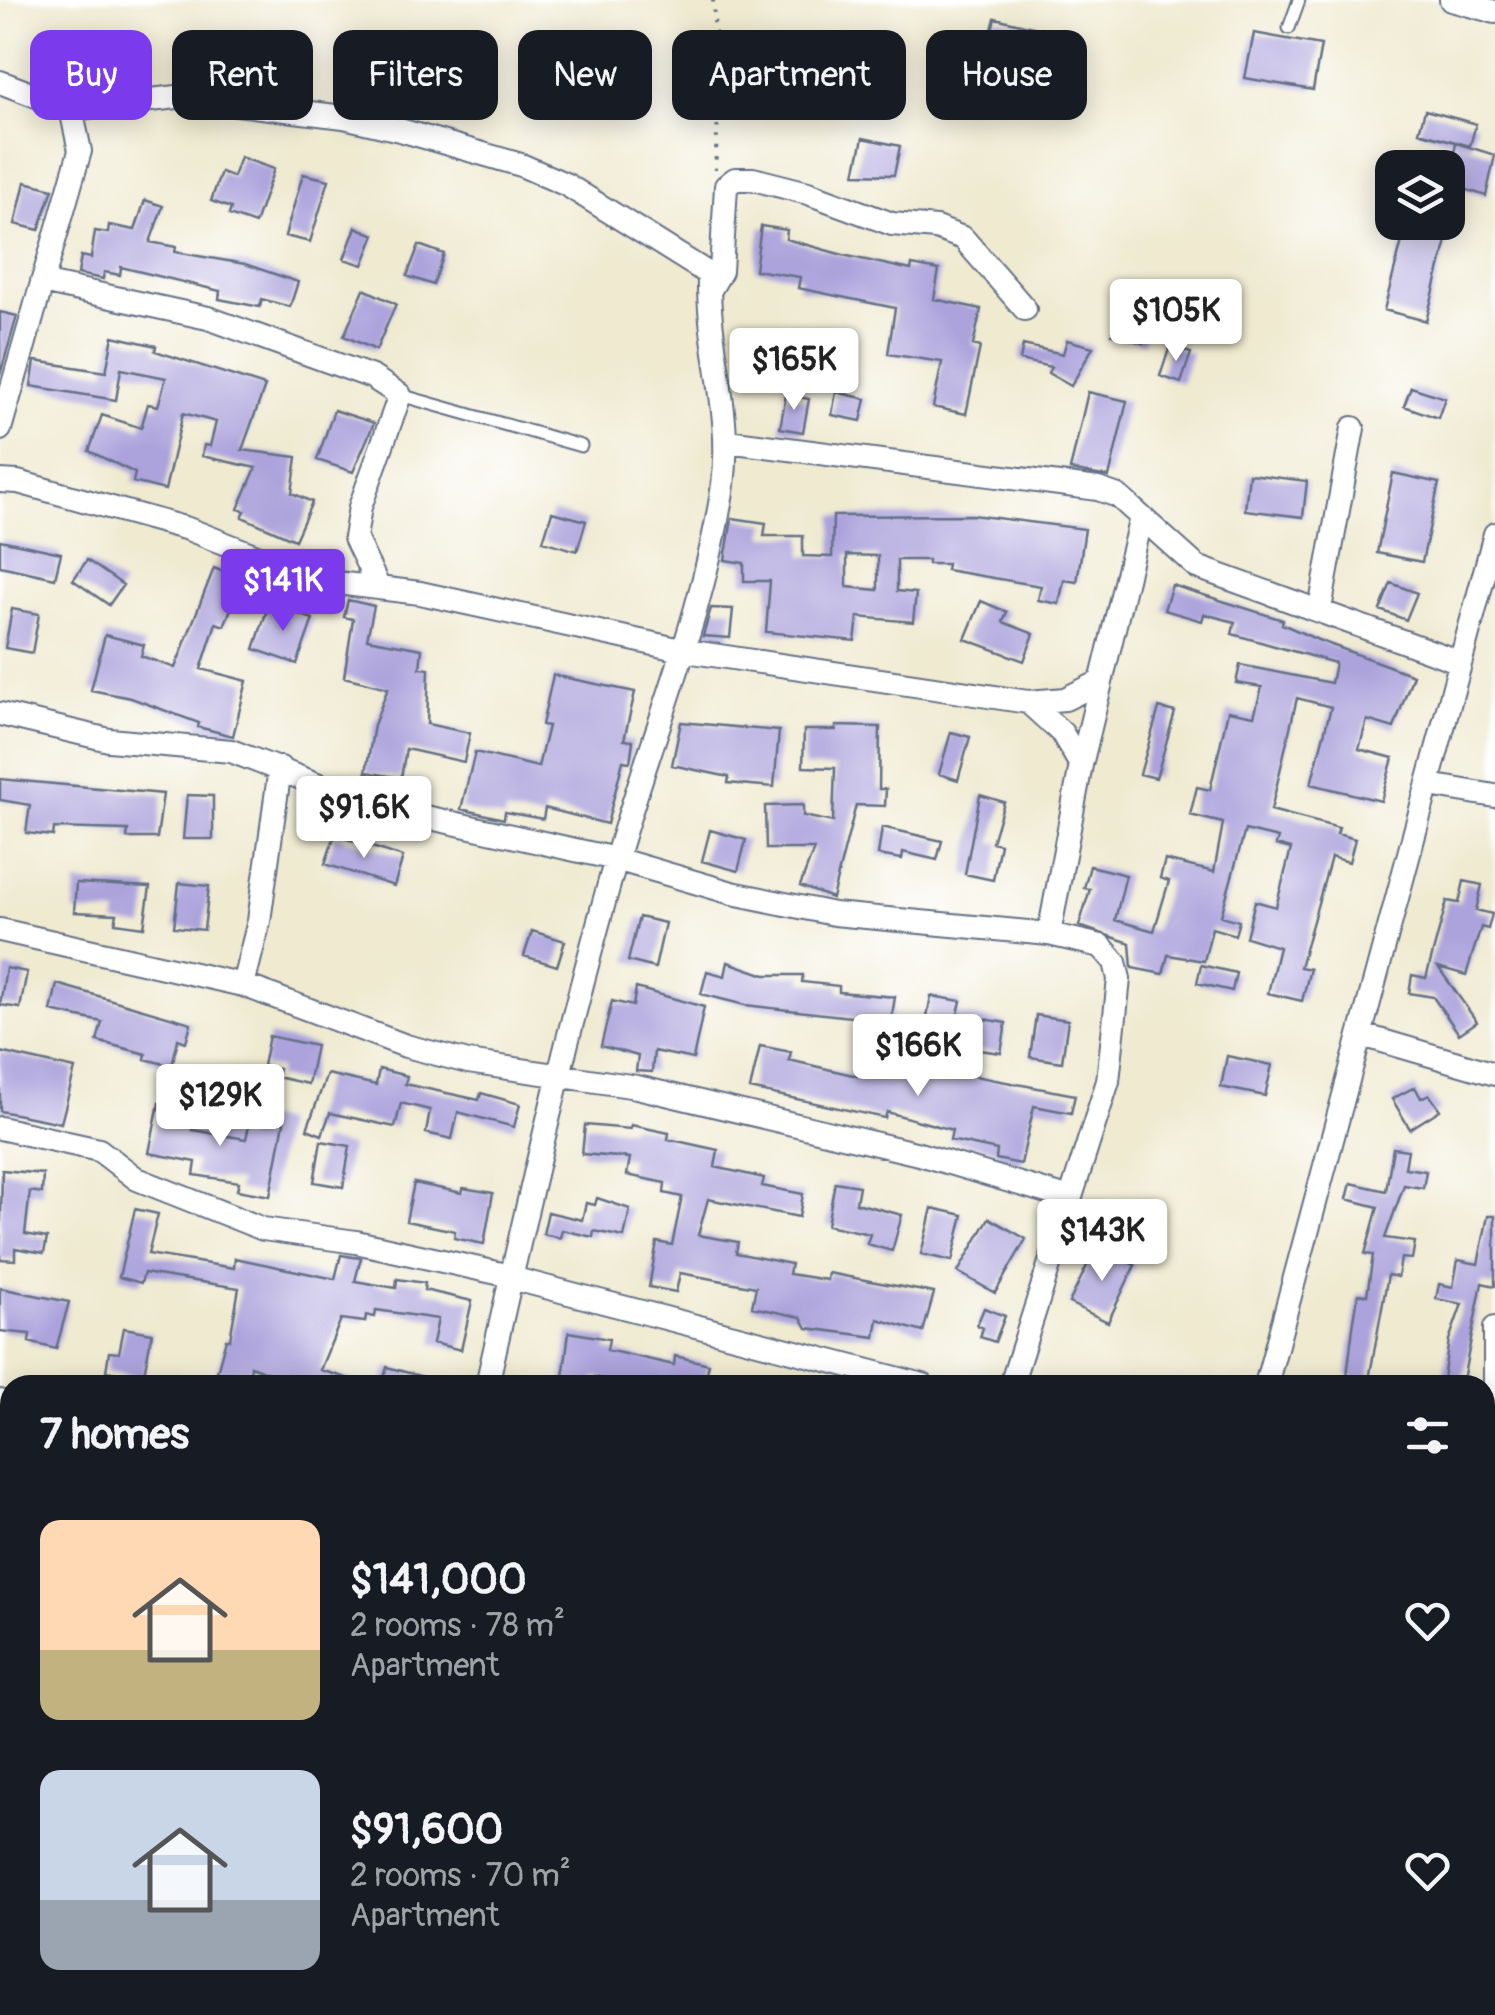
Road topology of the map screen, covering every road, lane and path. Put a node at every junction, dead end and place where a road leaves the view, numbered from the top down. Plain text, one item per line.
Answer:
1 (713, 0) edge
2 (1299, 0) edge
3 (1451, 0) edge
4 (1495, 12) edge
5 (1290, 28) dead end
6 (0, 82) edge
7 (30, 93) edge
8 (152, 101) edge
9 (74, 120) edge
10 (715, 178) dead end
11 (42, 282) junction
12 (708, 293) junction
13 (1025, 309) dead end
14 (400, 395) junction
15 (1353, 428) dead end
16 (0, 430) edge
17 (727, 441) junction
18 (581, 446) dead end
19 (0, 481) edge
20 (1141, 517) junction
21 (1495, 534) edge
22 (378, 586) junction
23 (1320, 610) junction
24 (686, 651) junction
25 (1460, 662) junction
26 (1100, 682) junction
27 (1028, 702) junction
28 (0, 714) edge
29 (1081, 765) junction
30 (280, 768) junction
31 (1430, 785) junction
32 (1495, 796) edge
33 (616, 859) junction
34 (0, 930) edge
35 (1050, 934) junction
36 (243, 985) junction
37 (1362, 1035) junction
38 (559, 1073) junction
39 (1495, 1074) edge
40 (0, 1128) edge
41 (1067, 1198) junction
42 (511, 1277) junction
43 (1495, 1328) edge
44 (489, 1375) edge
45 (885, 1375) edge
46 (1014, 1375) edge
47 (1269, 1375) edge
48 (1495, 1410) edge

1 - 10 path
2 - 5 lane
3 - 4 street
6 - 7 street
8 - 12 street
9 - 11 street
11 - 14 street
11 - 16 street
12 - 13 street
12 - 17 street
14 - 18 lane
14 - 22 street
15 - 23 street
17 - 20 street
17 - 24 street
19 - 22 street
20 - 23 street
20 - 26 street
21 - 25 street
22 - 24 street
23 - 25 street
24 - 27 street
24 - 33 street
25 - 31 street
26 - 27 street
26 - 29 street
27 - 29 street
28 - 30 street
29 - 35 street
30 - 33 street
30 - 36 street
31 - 32 street
31 - 37 street
33 - 35 street
33 - 38 street
34 - 36 street
35 - 41 street
36 - 38 street
37 - 39 street
37 - 47 street
38 - 41 street
38 - 42 street
40 - 42 street
41 - 46 street
42 - 44 street
42 - 45 street
43 - 48 street

